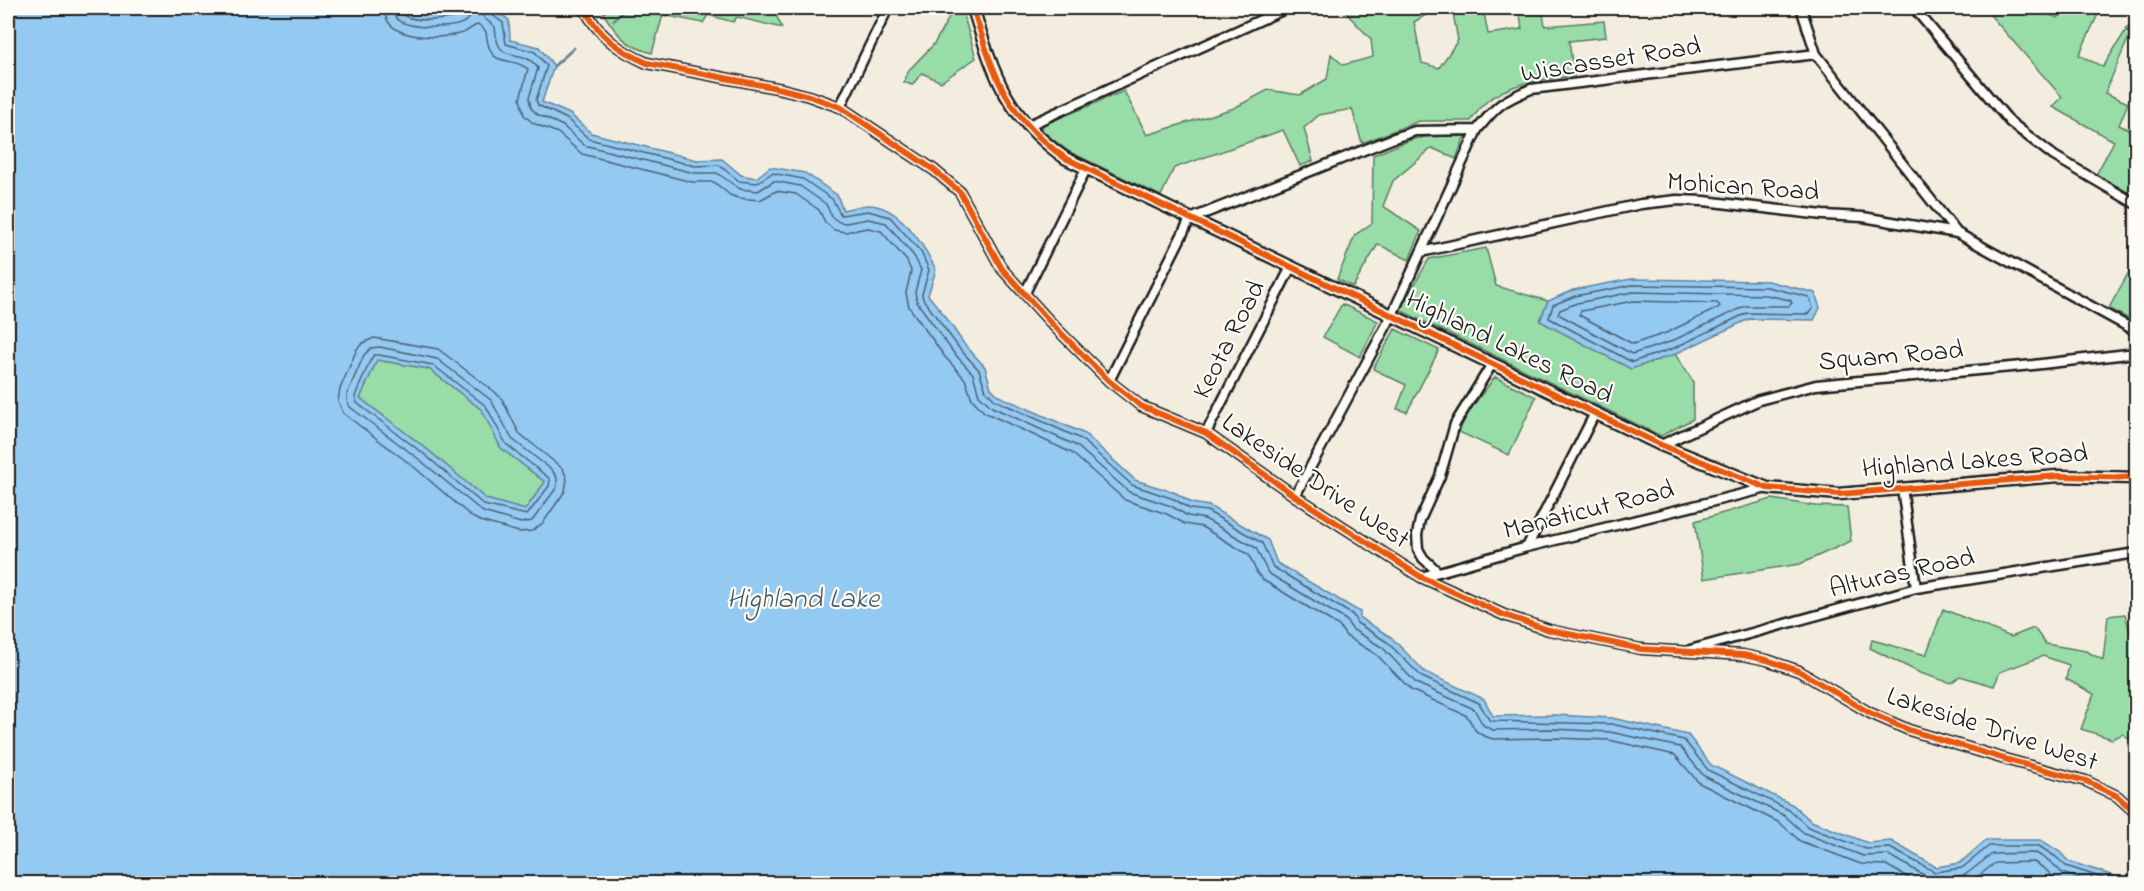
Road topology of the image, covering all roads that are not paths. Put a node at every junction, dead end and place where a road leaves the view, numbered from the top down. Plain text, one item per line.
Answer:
1 (584, 8) edge
2 (888, 8) edge
3 (973, 8) edge
4 (1287, 8) edge
5 (1801, 8) edge
6 (1914, 8) edge
7 (1816, 54) junction
8 (840, 107) junction
9 (1027, 126) junction
10 (1477, 130) junction
11 (1086, 169) junction
12 (2136, 204) edge
13 (1190, 219) junction
14 (1957, 233) junction
15 (1421, 252) junction
16 (1291, 267) junction
17 (1025, 293) junction
18 (1392, 315) junction
19 (2136, 331) edge
20 (2136, 353) edge
21 (1492, 364) junction
22 (1108, 381) junction
23 (1595, 413) junction
24 (1206, 433) junction
25 (1661, 445) junction
26 (2136, 478) edge
27 (1767, 488) junction
28 (1902, 488) junction
29 (1295, 496) junction
30 (1527, 547) junction
31 (2136, 553) edge
32 (1438, 572) junction
33 (1421, 577) junction
34 (1916, 588) junction
35 (1681, 652) junction
36 (2136, 813) edge

1 - 8 street, Lakeside Drive West
2 - 8 street
3 - 9 street, Highland Lakes Road
4 - 9 street
5 - 7 street
6 - 12 street
7 - 10 street, Wiscasset Road
7 - 14 street
8 - 17 street, Lakeside Drive West
9 - 11 street, Highland Lakes Road
10 - 13 street
10 - 15 street, Wiscasset Road
11 - 13 street, Highland Lakes Road
11 - 17 street
13 - 16 street, Highland Lakes Road
13 - 22 street
14 - 15 street, Mohican Road
14 - 19 street
15 - 18 street, Wiscasset Road
16 - 18 street, Highland Lakes Road
16 - 24 street, Keota Road
17 - 22 street, Lakeside Drive West
18 - 21 street, Highland Lakes Road
18 - 29 street, Wiscasset Road
20 - 25 street, Squam Road
21 - 23 street, Highland Lakes Road
21 - 32 street
22 - 24 street, Lakeside Drive West
23 - 25 street, Highland Lakes Road
23 - 30 street
24 - 29 street, Lakeside Drive West
25 - 27 street, Highland Lakes Road
26 - 28 street, Highland Lakes Road
27 - 28 street, Highland Lakes Road
27 - 30 street, Manaticut Road
28 - 34 street
29 - 33 street, Lakeside Drive West
30 - 32 street, Manaticut Road
31 - 34 street, Alturas Road
32 - 33 street, Manaticut Road
33 - 35 street, Lakeside Drive West
34 - 35 street, Alturas Road
35 - 36 street, Lakeside Drive West

